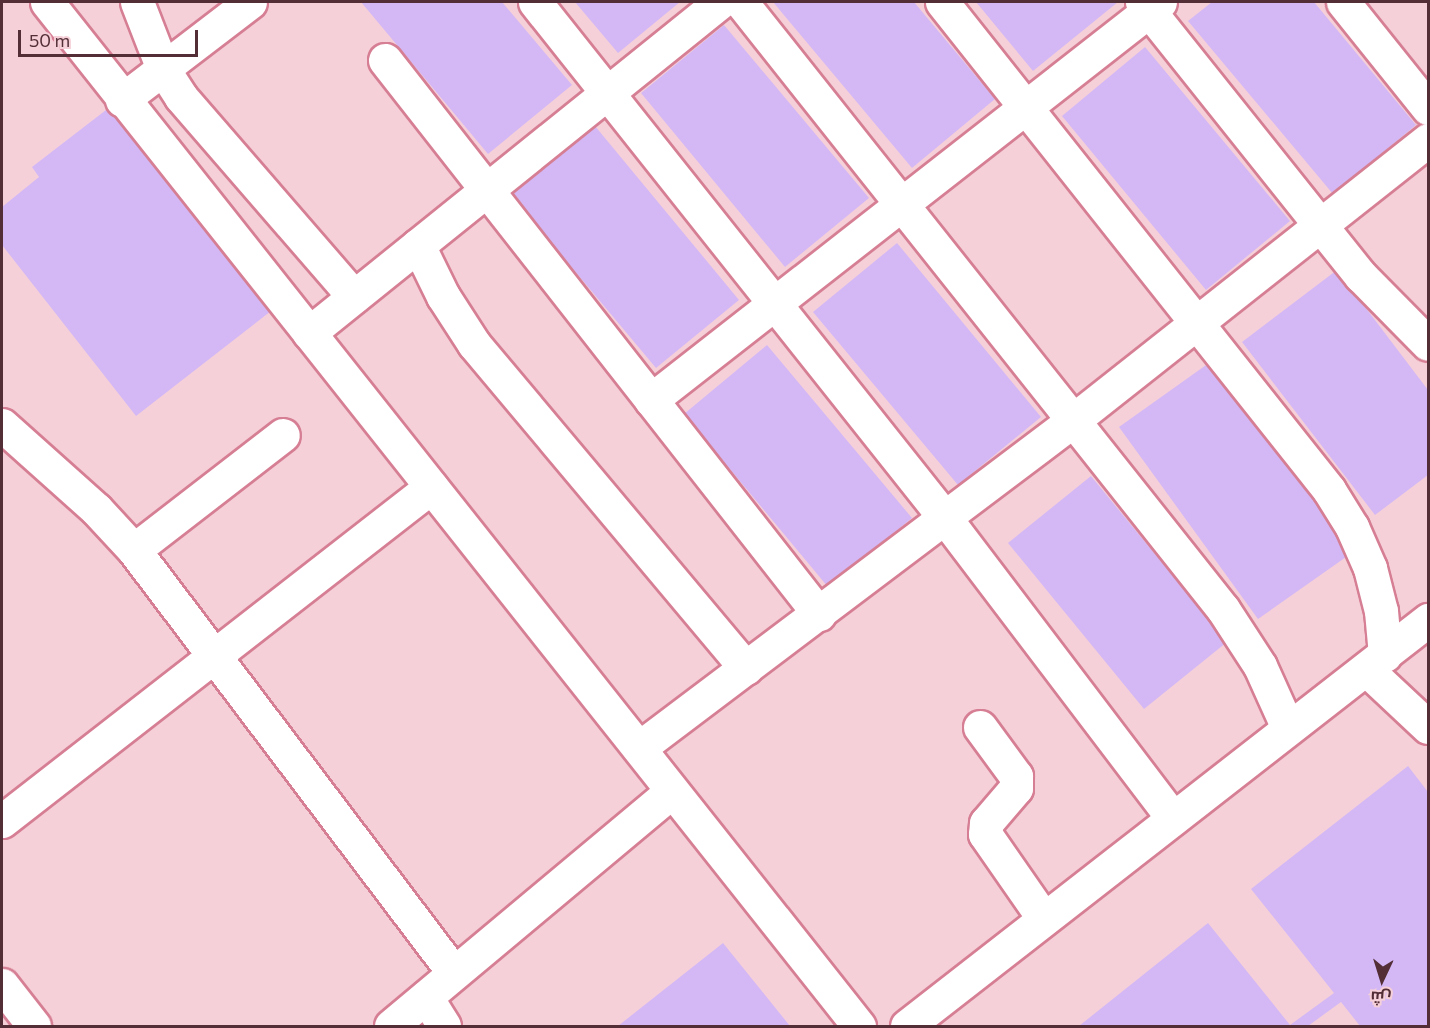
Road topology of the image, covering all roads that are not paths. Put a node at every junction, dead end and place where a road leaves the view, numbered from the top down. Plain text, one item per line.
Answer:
1 (47, 2) edge
2 (137, 2) edge
3 (250, 2) edge
4 (535, 2) edge
5 (720, 2) edge
6 (741, 2) edge
7 (942, 2) edge
8 (1343, 2) edge
9 (1150, 4) edge
10 (385, 60) dead end
11 (163, 69) junction
12 (607, 92) junction
13 (122, 99) junction
14 (1026, 106) junction
15 (1428, 108) edge
16 (1428, 140) edge
17 (487, 190) junction
18 (900, 205) junction
19 (1320, 226) junction
20 (418, 245) junction
21 (354, 297) junction
22 (775, 303) junction
23 (1198, 322) junction
24 (309, 333) junction
25 (1428, 344) edge
26 (651, 400) junction
27 (1071, 422) junction
28 (5, 434) edge
29 (284, 435) dead end
30 (430, 487) junction
31 (945, 518) junction
32 (134, 550) junction
33 (819, 614) junction
34 (1428, 620) edge
35 (214, 653) junction
36 (1376, 662) junction
37 (746, 668) junction
38 (980, 727) dead end
39 (1428, 727) edge
40 (1287, 728) junction
41 (639, 748) junction
42 (672, 791) junction
43 (1173, 818) junction
44 (2, 821) edge
45 (1044, 919) junction
46 (454, 973) junction
47 (2, 985) edge
48 (426, 997) junction
49 (34, 1026) edge
50 (391, 1026) edge
51 (444, 1026) edge
52 (859, 1026) edge
53 (906, 1026) edge

1 - 13 lane
2 - 11 lane
3 - 11 lane
4 - 12 lane
5 - 12 lane
6 - 18 lane
7 - 14 lane
8 - 15 lane
9 - 14 lane
9 - 19 lane
10 - 17 lane
11 - 13 lane
11 - 21 lane
12 - 17 lane
12 - 22 lane
13 - 24 lane
14 - 18 lane
14 - 23 lane
16 - 19 lane
17 - 20 lane
17 - 26 lane
18 - 22 lane
18 - 27 lane
19 - 23 lane
19 - 25 lane
20 - 21 lane
20 - 37 lane
21 - 24 lane
22 - 26 lane
22 - 31 lane
23 - 27 lane
23 - 36 lane
24 - 30 lane
26 - 33 lane
27 - 31 lane
27 - 40 lane
28 - 32 lane
29 - 32 lane
30 - 35 lane
30 - 41 lane
31 - 33 lane
31 - 43 lane
32 - 35 lane
33 - 37 lane
34 - 36 lane
35 - 44 lane
35 - 46 lane
36 - 39 lane
36 - 40 lane
37 - 41 lane
38 - 45 lane
40 - 43 lane
41 - 42 lane
42 - 46 lane
42 - 52 lane
43 - 45 lane
45 - 53 lane
46 - 48 lane
47 - 49 lane
48 - 50 lane
48 - 51 lane

